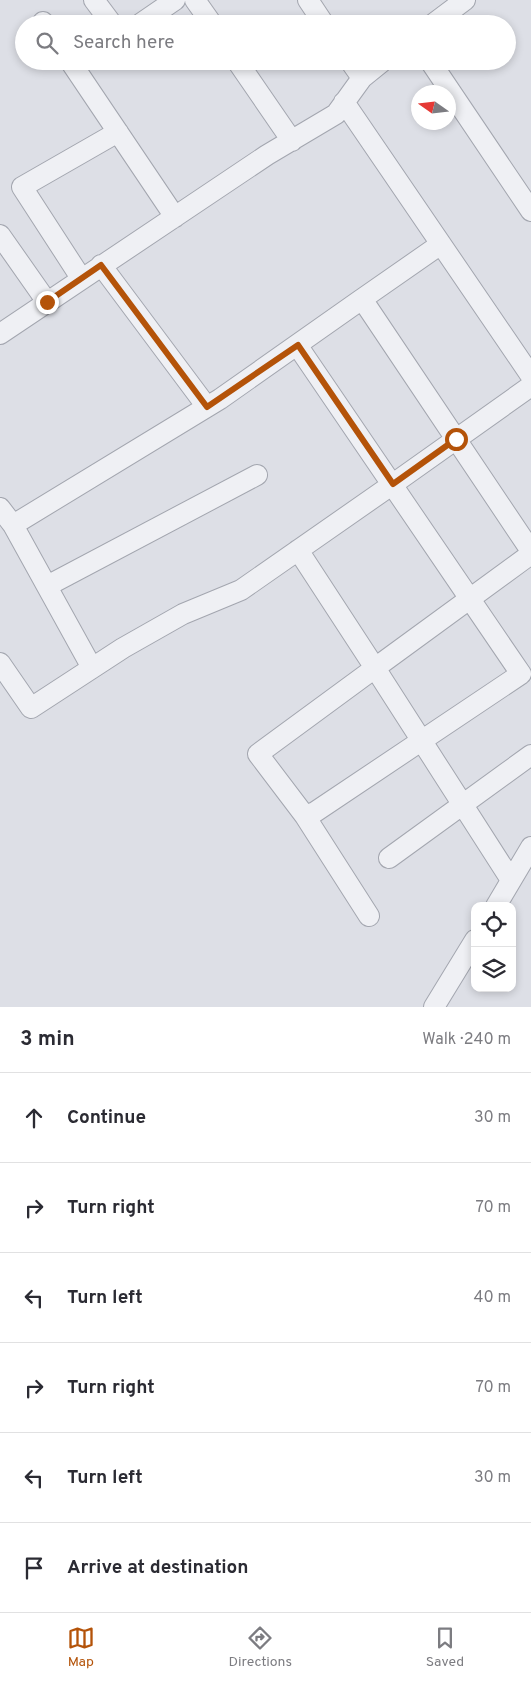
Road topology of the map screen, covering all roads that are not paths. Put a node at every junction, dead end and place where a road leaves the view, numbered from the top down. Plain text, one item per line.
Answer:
1 (94, 0) edge
2 (175, 0) edge
3 (195, 0) edge
4 (308, 0) edge
5 (461, 1) edge
6 (105, 15) edge
7 (153, 15) edge
8 (206, 15) edge
9 (318, 15) edge
10 (444, 15) edge
11 (80, 70) edge
12 (243, 70) edge
13 (356, 70) edge
14 (436, 70) edge
15 (344, 102) junction
16 (118, 132) junction
17 (292, 141) junction
18 (531, 211) edge
19 (175, 217) junction
20 (0, 235) edge
21 (441, 244) junction
22 (101, 265) junction
23 (81, 278) junction
24 (362, 299) junction
25 (47, 302) junction
26 (0, 334) edge
27 (298, 345) junction
28 (531, 376) edge
29 (531, 386) edge
30 (207, 407) junction
31 (456, 439) junction
32 (257, 476) dead end
33 (393, 484) junction
34 (0, 508) edge
35 (13, 525) junction
36 (298, 550) junction
37 (531, 552) edge
38 (47, 586) junction
39 (470, 599) junction
40 (0, 663) edge
41 (92, 668) junction
42 (375, 668) junction
43 (526, 681) edge
44 (422, 741) junction
45 (531, 755) edge
46 (462, 803) junction
47 (305, 816) junction
48 (531, 847) edge
49 (389, 858) dead end
50 (512, 880) junction
51 (498, 902) edge
52 (369, 916) dead end
53 (471, 947) edge
54 (434, 1007) edge

1 - 6 street
2 - 7 street
3 - 8 street
4 - 9 street
5 - 10 street
11 - 16 street
12 - 17 street
13 - 15 street
14 - 18 street
15 - 17 street
15 - 21 street
16 - 19 street
16 - 23 street
17 - 19 street
19 - 22 street
20 - 25 street
21 - 24 street
21 - 28 street
22 - 23 street
22 - 30 street
23 - 25 street
24 - 27 street
24 - 31 street
25 - 26 street
27 - 30 street
27 - 33 street
29 - 31 street
30 - 35 street
31 - 33 street
31 - 37 street
32 - 38 street
33 - 36 street
33 - 39 street
34 - 35 street
35 - 38 street
36 - 41 street
36 - 42 street
37 - 39 street
38 - 41 street
39 - 42 street
39 - 43 street
40 - 41 street
42 - 44 street
42 - 47 street
43 - 44 street
44 - 46 street
44 - 47 street
45 - 46 street
46 - 49 street
46 - 50 street
47 - 52 street
48 - 50 street
50 - 51 street
53 - 54 street

